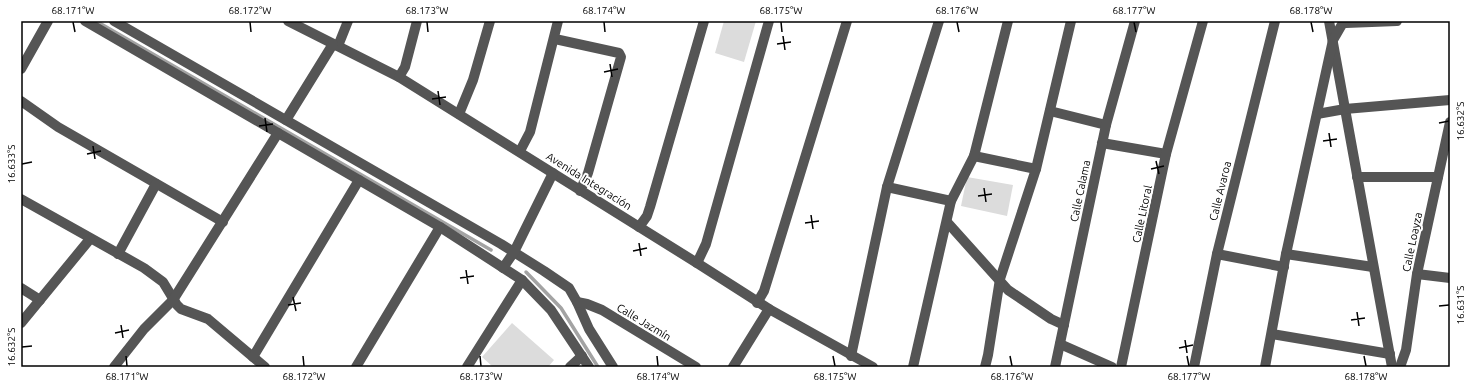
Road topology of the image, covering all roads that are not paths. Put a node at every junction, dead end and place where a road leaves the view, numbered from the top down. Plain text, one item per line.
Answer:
1 (48, 21) edge
2 (85, 21) edge
3 (114, 21) edge
4 (288, 21) edge
5 (348, 21) edge
6 (417, 21) edge
7 (490, 21) edge
8 (558, 21) edge
9 (704, 21) edge
10 (769, 21) edge
11 (847, 21) edge
12 (939, 21) edge
13 (1008, 21) edge
14 (1071, 21) edge
15 (1135, 21) edge
16 (1203, 21) edge
17 (1275, 21) edge
18 (1329, 21) edge
19 (1397, 21) edge
20 (554, 39) junction
21 (1333, 40) junction
22 (336, 45) junction
23 (21, 69) edge
24 (399, 77) junction
25 (1450, 100) edge
26 (21, 101) edge
27 (1345, 109) junction
28 (1050, 111) junction
29 (459, 114) junction
30 (1317, 114) junction
31 (286, 120) junction
32 (1450, 122) edge
33 (1106, 126) junction
34 (278, 133) junction
35 (1102, 143) junction
36 (520, 152) junction
37 (1166, 154) junction
38 (974, 156) junction
39 (1036, 169) junction
40 (553, 173) junction
41 (1357, 177) junction
42 (1438, 177) junction
43 (359, 180) junction
44 (156, 184) junction
45 (887, 187) junction
46 (580, 191) junction
47 (21, 199) edge
48 (951, 201) junction
49 (223, 222) junction
50 (947, 222) junction
51 (440, 227) junction
52 (639, 227) junction
53 (90, 238) junction
54 (514, 252) junction
55 (118, 254) junction
56 (1217, 254) junction
57 (1286, 254) junction
58 (697, 262) junction
59 (1373, 266) junction
60 (1284, 267) junction
61 (503, 268) junction
62 (1417, 274) junction
63 (1450, 278) edge
64 (1000, 279) junction
65 (522, 280) junction
66 (21, 288) edge
67 (40, 300) junction
68 (172, 300) junction
69 (577, 302) junction
70 (757, 302) junction
71 (769, 309) junction
72 (21, 324) edge
73 (1064, 325) junction
74 (1272, 334) junction
75 (1060, 344) junction
76 (1390, 354) junction
77 (582, 356) junction
78 (851, 356) junction
79 (253, 357) junction
80 (470, 366) edge
81 (114, 367) edge
82 (265, 367) edge
83 (356, 367) edge
84 (570, 367) edge
85 (589, 367) edge
86 (613, 367) edge
87 (696, 367) edge
88 (733, 367) edge
89 (874, 367) edge
90 (913, 367) edge
91 (985, 367) edge
92 (1055, 367) edge
93 (1112, 367) edge
94 (1121, 367) edge
95 (1194, 367) edge
96 (1265, 367) edge
97 (1392, 367) edge
98 (1400, 367) edge

1 - 23 street
2 - 34 street
3 - 31 street
4 - 22 street, Avenida Integración
5 - 22 street
6 - 24 street
7 - 29 street
8 - 20 street
9 - 52 street
10 - 58 street
11 - 70 street
12 - 45 street
13 - 38 street
14 - 28 street
15 - 33 street, Calle Calama
16 - 37 street, Calle Litoral
17 - 56 street, Calle Avaroa
18 - 21 street
19 - 21 street
20 - 36 street
20 - 46 street
21 - 27 street
21 - 30 street
22 - 24 street, Avenida Integración
22 - 31 street
24 - 29 street, Avenida Integración
25 - 27 street
26 - 44 street
27 - 30 street
27 - 41 street
28 - 33 street
28 - 39 street
29 - 36 street, Avenida Integración
30 - 57 street
31 - 54 street
32 - 42 street, Calle Loayza
33 - 35 street, Calle Calama
34 - 43 street
34 - 49 street
35 - 37 street
35 - 73 street, Calle Calama
36 - 40 street, Avenida Integración
37 - 94 street, Calle Litoral
38 - 39 street
38 - 48 street
39 - 64 street
40 - 46 street, Avenida Integración
40 - 54 street
41 - 42 street
41 - 59 street
42 - 62 street, Calle Loayza
43 - 51 street
43 - 79 street
44 - 49 street
44 - 55 street
45 - 48 street
45 - 78 street
46 - 52 street, Avenida Integración
47 - 53 street
48 - 50 street
49 - 68 street
50 - 64 street
50 - 90 street
51 - 61 street
51 - 83 street
52 - 58 street, Avenida Integración
53 - 55 street
53 - 67 street
54 - 61 street
54 - 69 street
55 - 68 street
56 - 60 street
56 - 95 street, Calle Avaroa
57 - 59 street
57 - 60 street
58 - 70 street, Avenida Integración
59 - 76 street
60 - 74 street
61 - 65 street
62 - 63 street
62 - 98 street, Calle Loayza
64 - 73 street
64 - 91 street
65 - 77 street
65 - 80 street
66 - 67 street
67 - 72 street
68 - 79 street
68 - 81 street
69 - 86 street
69 - 87 street, Calle Jazmín
70 - 71 street, Avenida Integración
71 - 78 street, Avenida Integración
71 - 88 street
73 - 75 street, Calle Calama
74 - 76 street
74 - 96 street
75 - 92 street, Calle Calama
75 - 93 street
76 - 97 street
77 - 84 street
77 - 85 street
78 - 89 street, Avenida Integración
79 - 82 street

